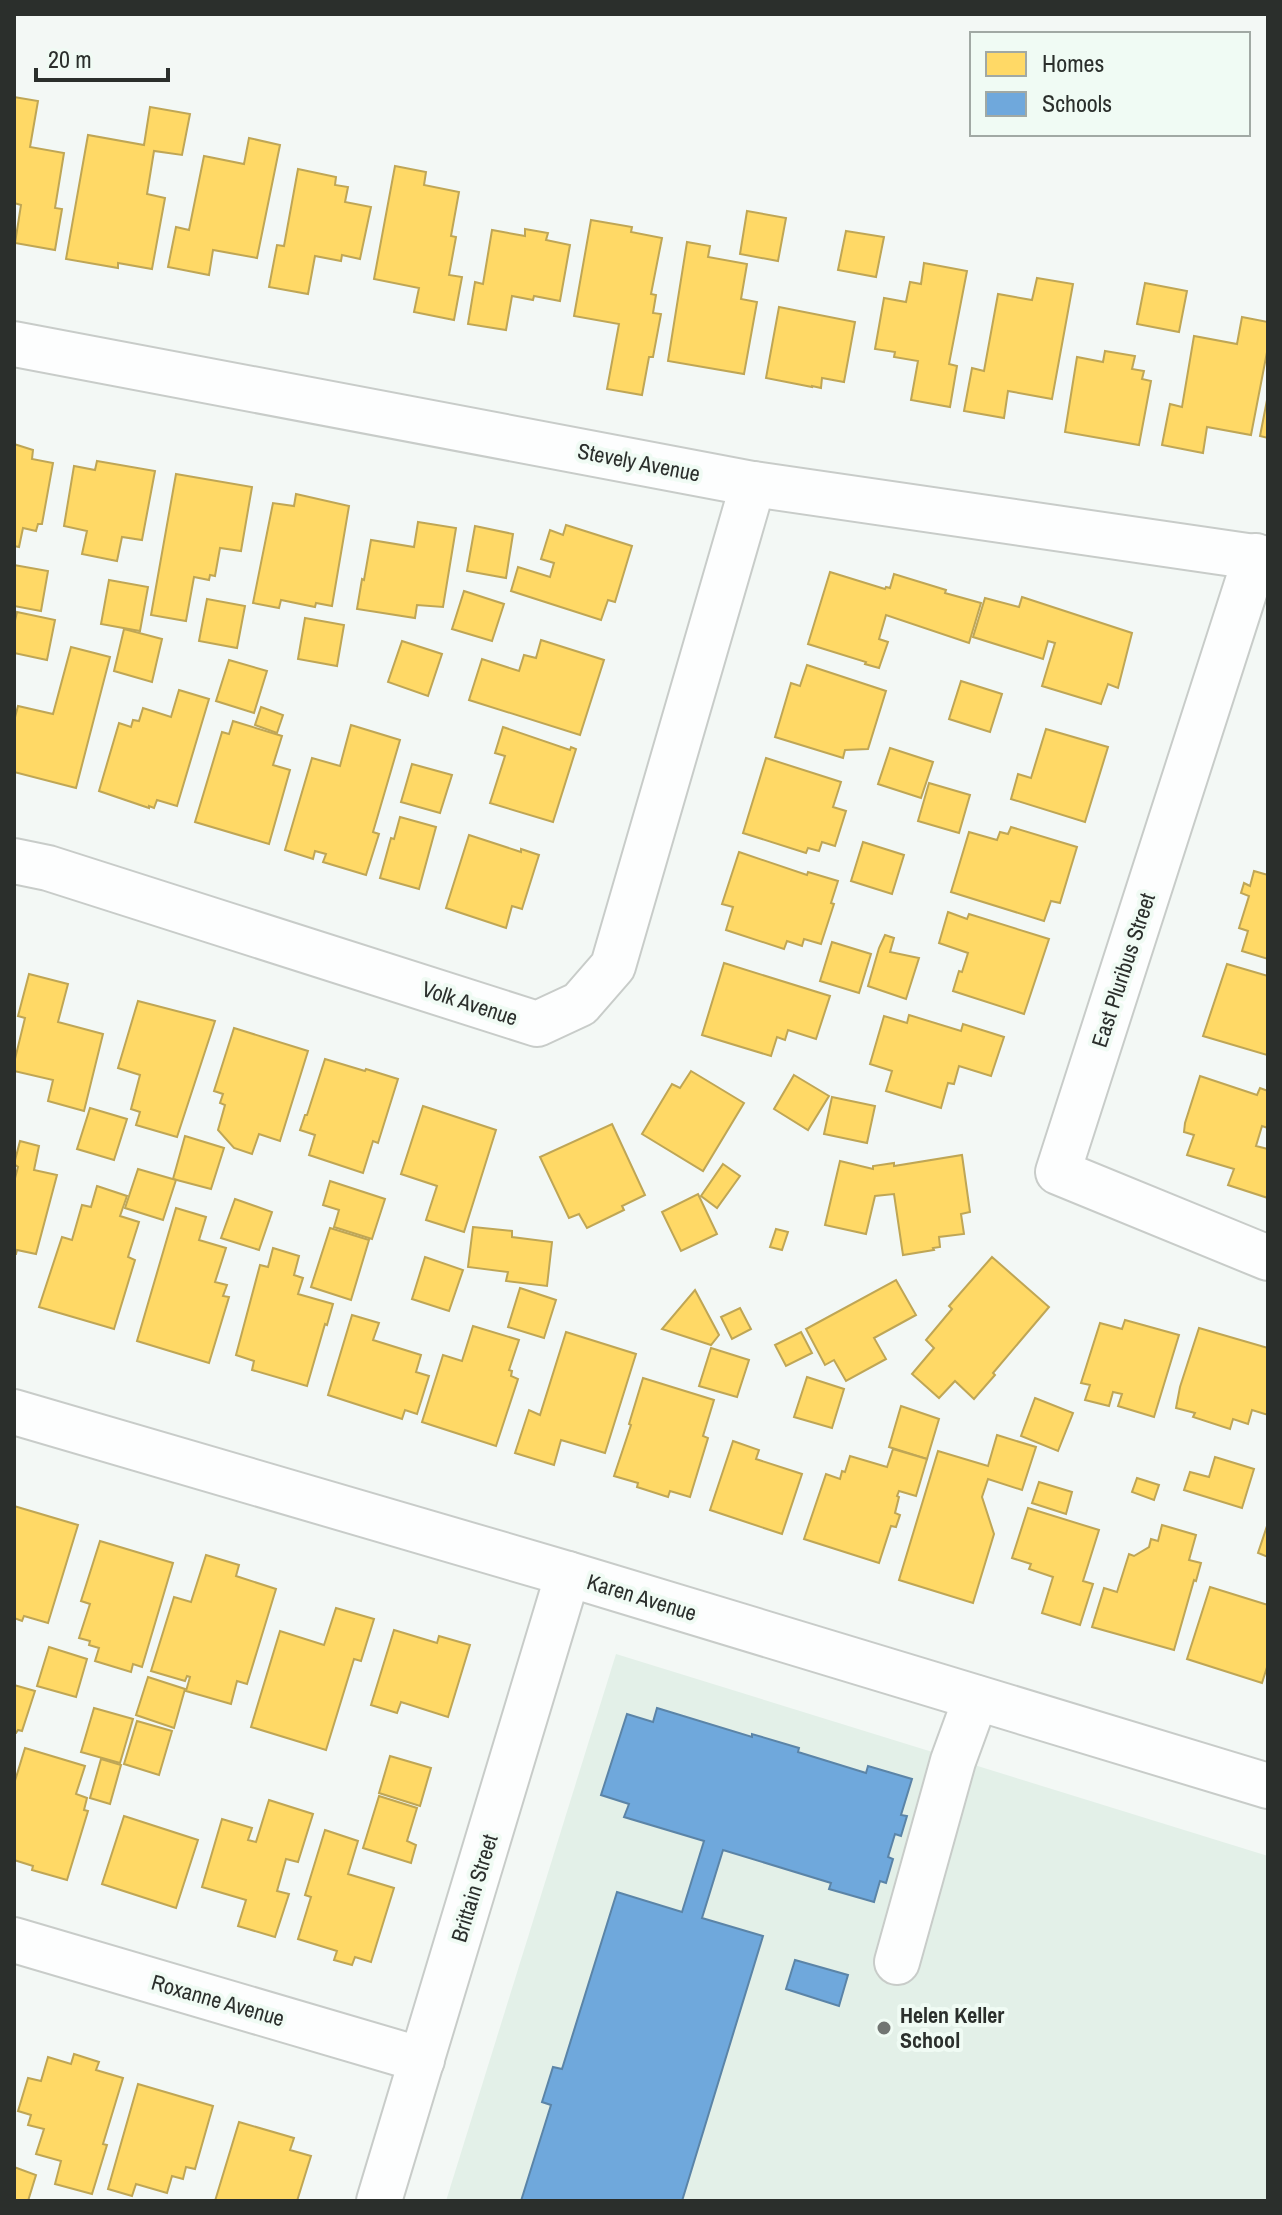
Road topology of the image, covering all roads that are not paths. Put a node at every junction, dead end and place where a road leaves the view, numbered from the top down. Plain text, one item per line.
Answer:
1 (14, 344) edge
2 (753, 484) junction
3 (1262, 557) edge
4 (14, 861) edge
5 (1266, 1258) edge
6 (14, 1412) edge
7 (568, 1574) junction
8 (976, 1698) junction
9 (1268, 1786) edge
10 (14, 1940) edge
11 (897, 1962) dead end
12 (422, 2060) junction
13 (379, 2201) edge

1 - 2 street, Stevely Avenue
2 - 3 street, Stevely Avenue
2 - 4 street, Volk Avenue
3 - 5 street, East Pluribus Street
6 - 7 street, Karen Avenue
7 - 8 street, Karen Avenue
7 - 12 street, Brittain Street
8 - 9 street, Karen Avenue
8 - 11 street
10 - 12 street, Roxanne Avenue
12 - 13 street, Brittain Street

